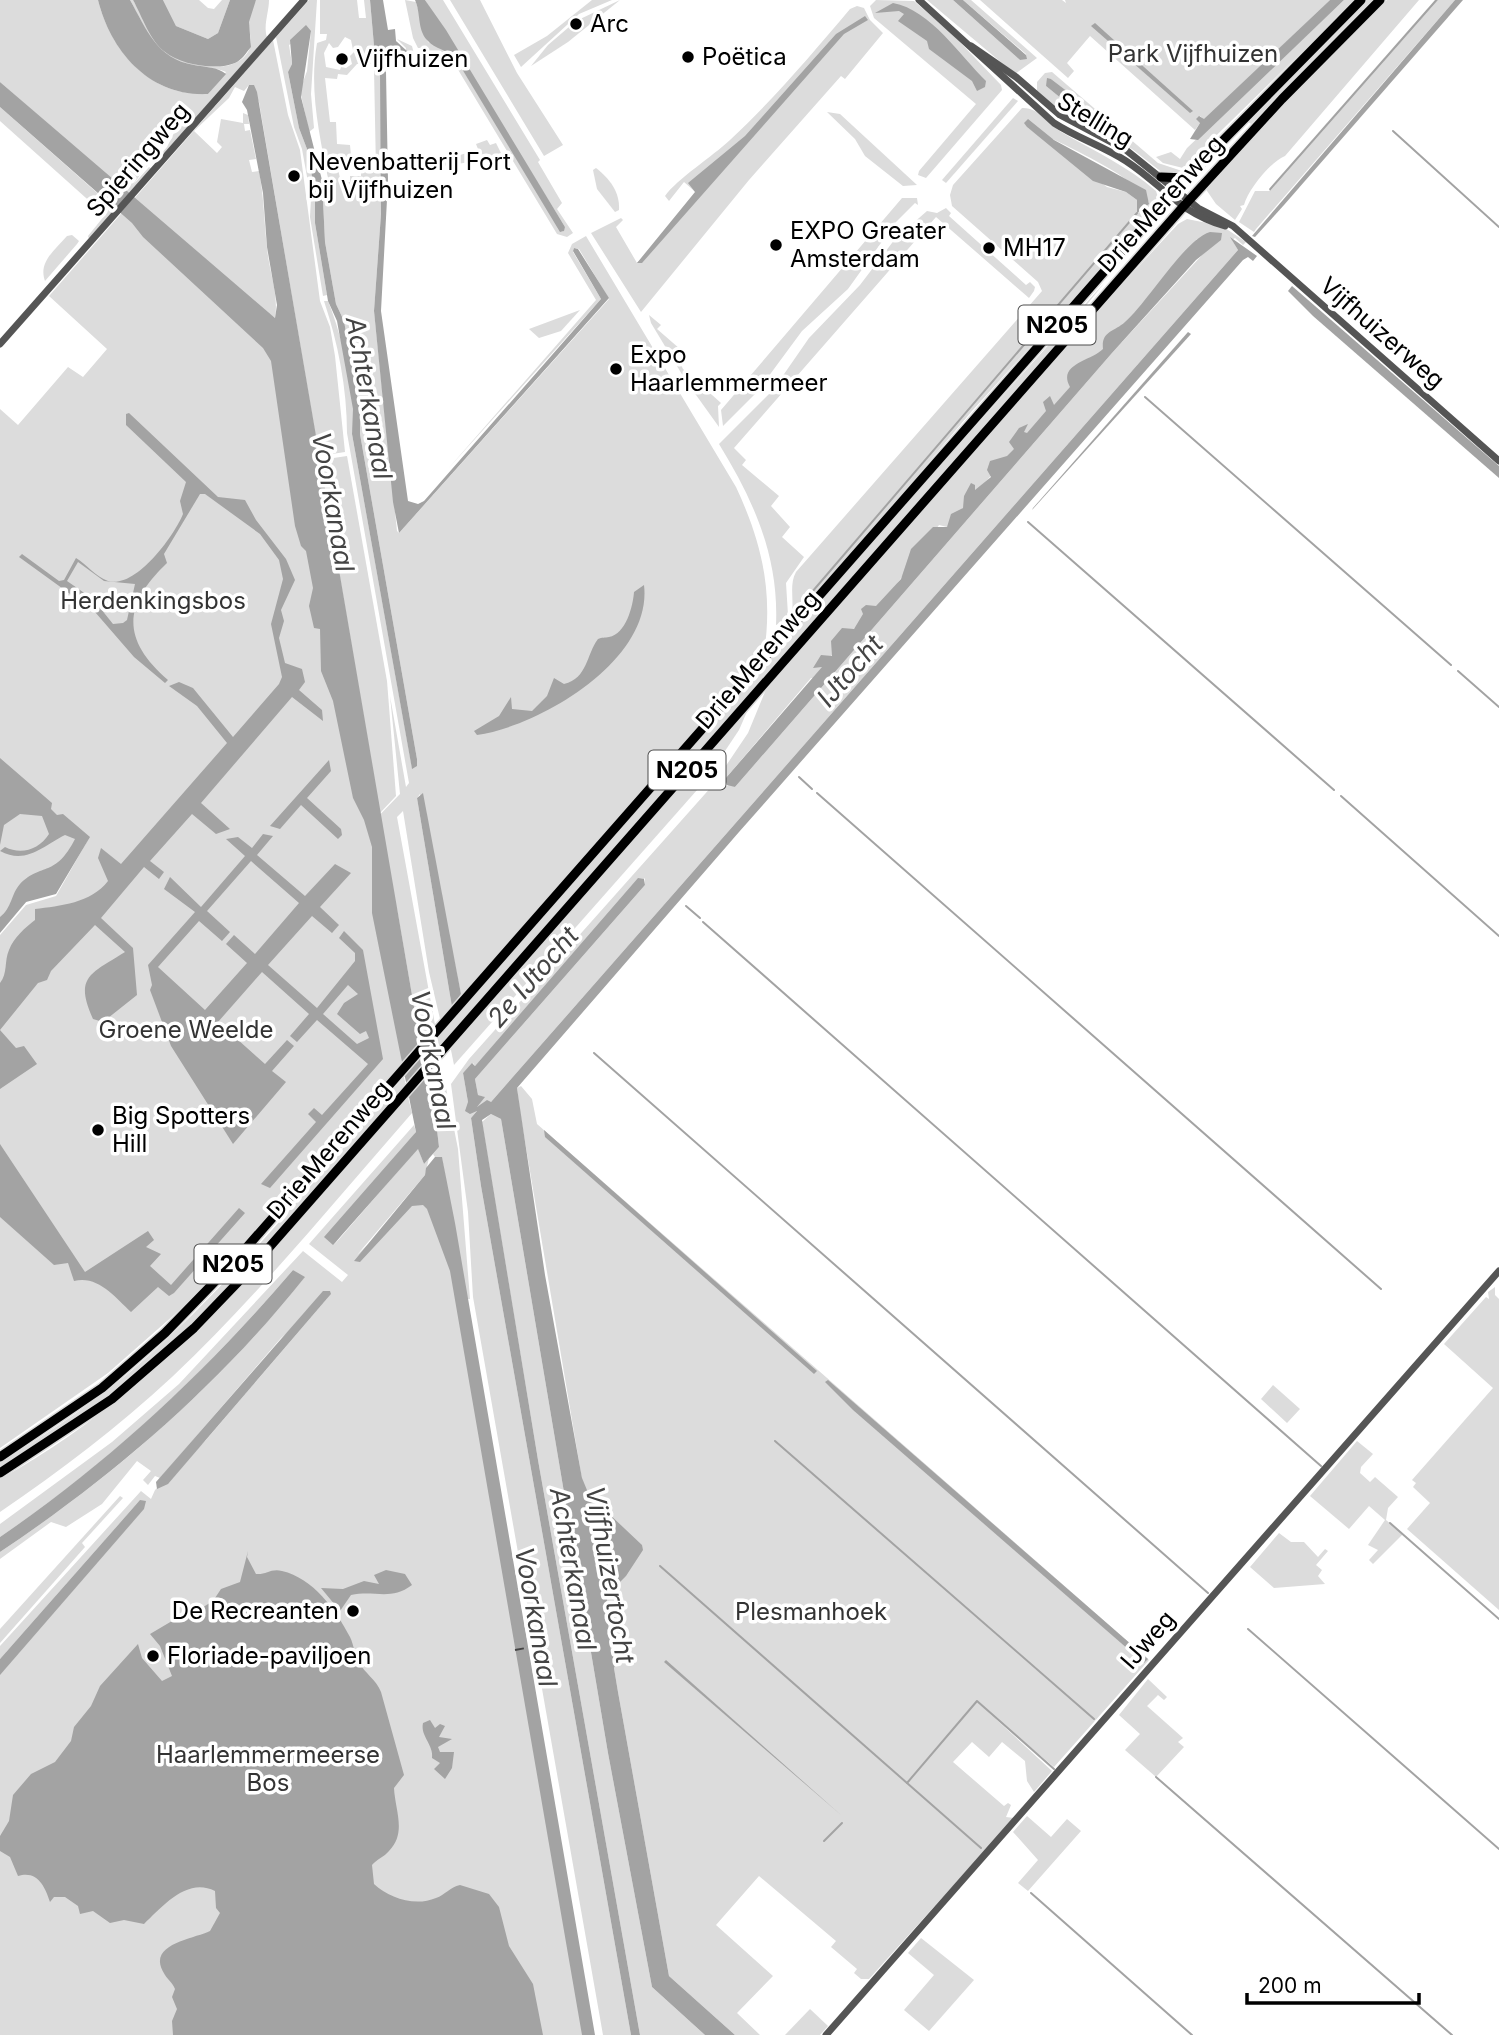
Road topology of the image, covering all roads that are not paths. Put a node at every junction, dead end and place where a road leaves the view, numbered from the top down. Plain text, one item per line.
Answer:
1 (304, 0) edge
2 (919, 0) edge
3 (1361, 0) edge
4 (1380, 0) edge
5 (971, 46) junction
6 (1161, 177) junction
7 (1187, 178) junction
8 (1172, 194) junction
9 (1185, 204) junction
10 (0, 344) edge
11 (1499, 461) edge
12 (1499, 1271) edge
13 (0, 1457) edge
14 (0, 1474) edge
15 (826, 2035) edge

1 - 10 street, Spieringweg
2 - 5 street, Stelling
3 - 7 highway, Drie Merenweg / N205
4 - 9 highway, Drie Merenweg / N205
5 - 6 street, Stelling
5 - 8 street, Stelling
6 - 7 highway
6 - 8 street, Stelling
7 - 8 highway, Drie Merenweg / N205
8 - 9 street, Vijfhuizerweg
8 - 13 highway, Drie Merenweg / N205
9 - 11 street, Vijfhuizerweg
9 - 14 highway, Drie Merenweg / N205
12 - 15 street, IJweg

